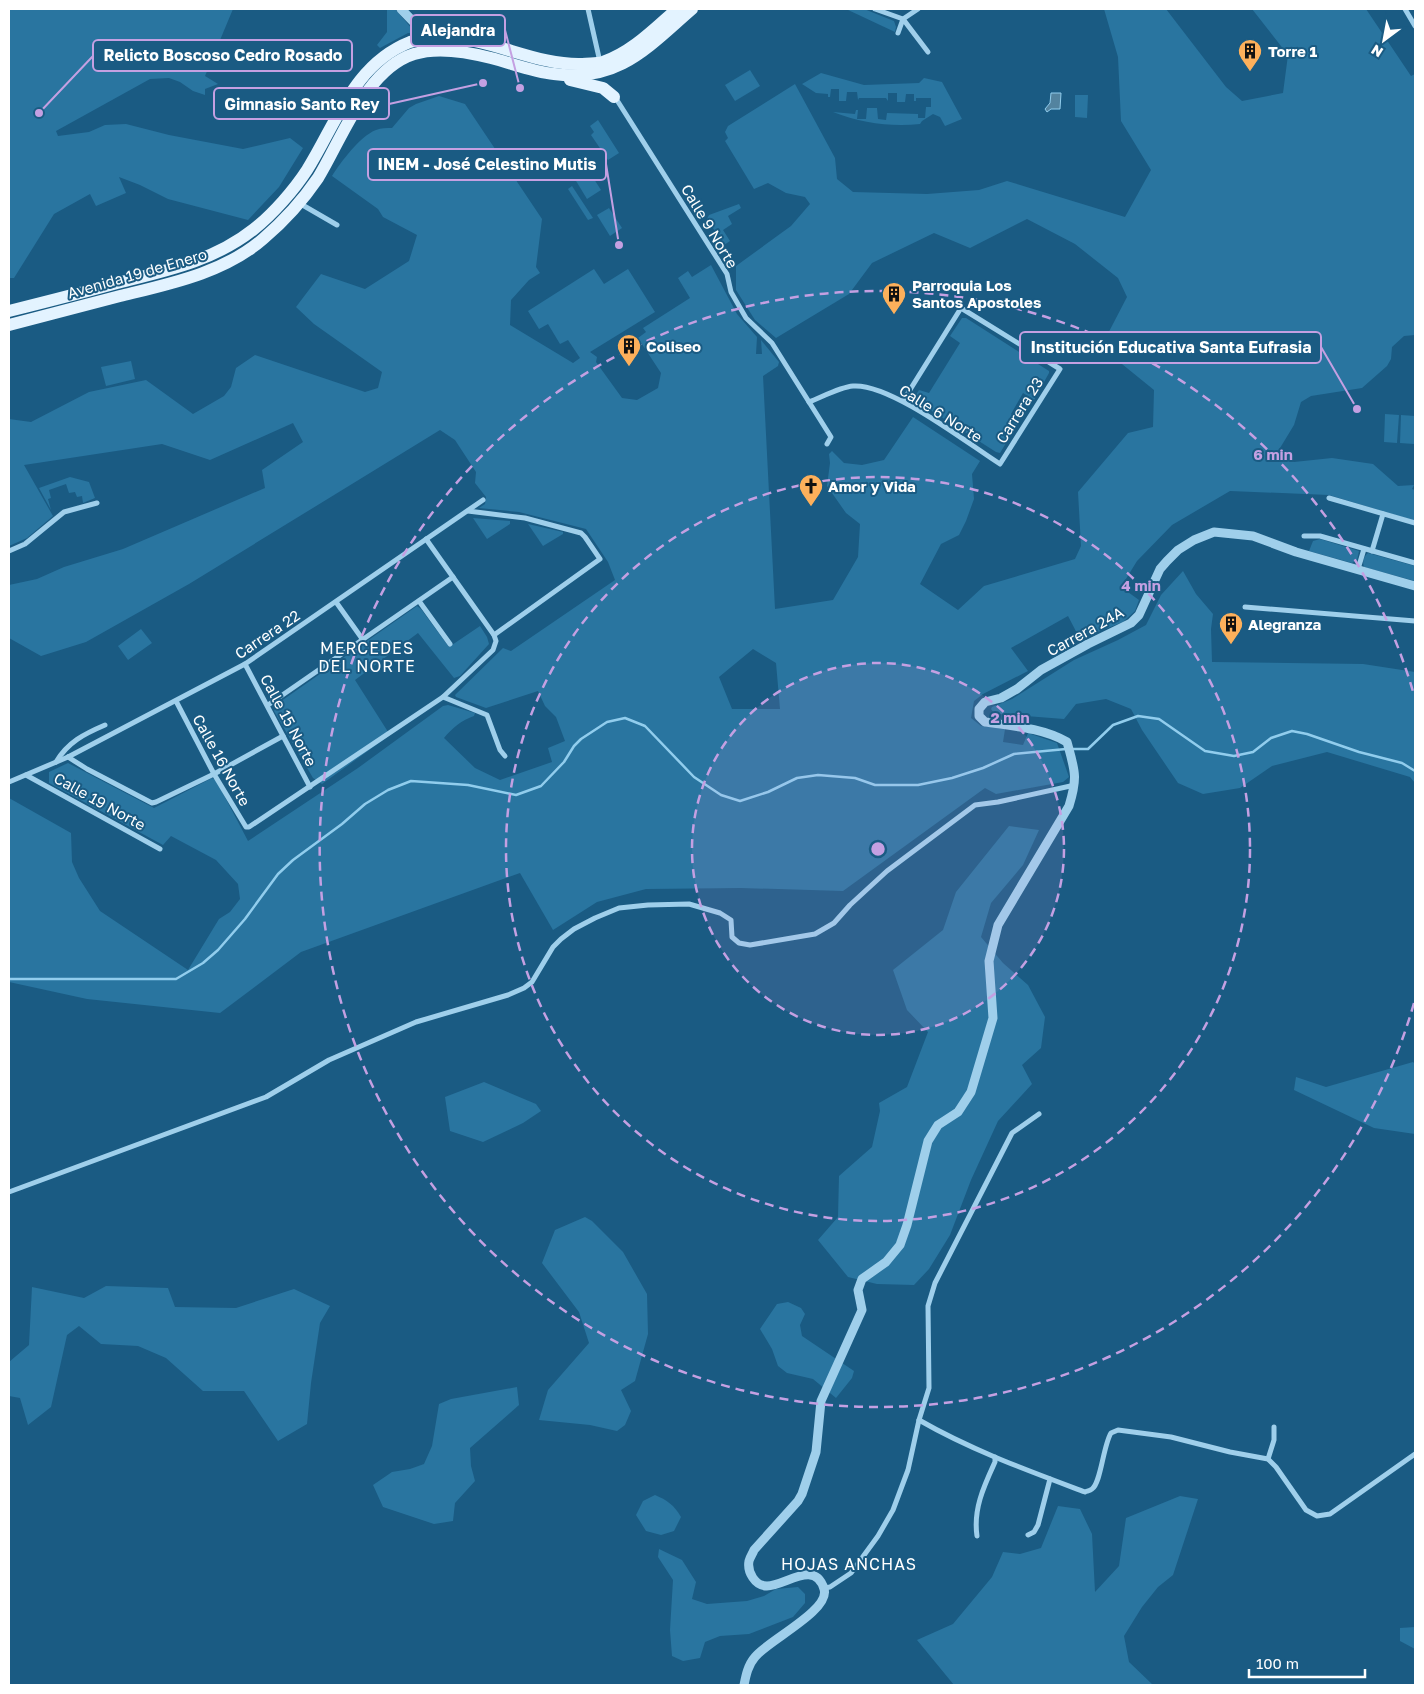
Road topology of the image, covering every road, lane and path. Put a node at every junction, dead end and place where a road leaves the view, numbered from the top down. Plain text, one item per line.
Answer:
1 (401, 9) edge
2 (588, 9) edge
3 (677, 9) edge
4 (692, 9) edge
5 (875, 9) edge
6 (918, 9) edge
7 (1405, 9) edge
8 (903, 19) junction
9 (1415, 26) edge
10 (898, 34) dead end
11 (429, 38) junction
12 (431, 52) junction
13 (928, 52) dead end
14 (601, 68) junction
15 (554, 74) junction
16 (614, 97) junction
17 (299, 203) junction
18 (337, 225) dead end
19 (9, 311) edge
20 (9, 325) edge
21 (903, 401) junction
22 (809, 402) junction
23 (828, 444) dead end
24 (1000, 464) joint
25 (1329, 498) dead end
26 (483, 500) dead end
27 (97, 503) dead end
28 (468, 511) junction
29 (1383, 514) junction
30 (1415, 523) edge
31 (1304, 536) dead end
32 (426, 539) junction
33 (1364, 549) junction
34 (9, 551) edge
35 (1372, 551) junction
36 (1415, 563) edge
37 (1358, 569) junction
38 (453, 577) junction
39 (1415, 586) edge
40 (419, 600) junction
41 (336, 602) junction
42 (1245, 607) dead end
43 (1415, 621) edge
44 (494, 635) junction
45 (363, 640) junction
46 (450, 644) dead end
47 (245, 664) junction
48 (443, 697) junction
49 (176, 701) junction
50 (268, 705) junction
51 (105, 725) dead end
52 (283, 736) junction
53 (505, 756) dead end
54 (68, 758) junction
55 (56, 762) junction
56 (214, 774) junction
57 (26, 775) junction
58 (9, 782) edge
59 (1075, 785) junction
60 (310, 787) junction
61 (160, 849) dead end
62 (1039, 1114) dead end
63 (9, 1192) edge
64 (919, 1420) junction
65 (1274, 1427) dead end
66 (1415, 1454) edge
67 (995, 1457) junction
68 (1268, 1459) junction
69 (1050, 1479) junction
70 (1028, 1535) dead end
71 (977, 1536) dead end
72 (824, 1588) junction
73 (744, 1685) edge

1 - 11 street
2 - 14 street, Calle 9 Norte
3 - 14 main road, Avenida 19 de Enero
4 - 14 main road, Avenida 19 de Enero
5 - 8 street
6 - 8 street
7 - 9 street
8 - 10 street
8 - 13 street
11 - 12 street
11 - 14 main road, Avenida 19 de Enero
11 - 19 main road, Avenida 19 de Enero
12 - 15 main road, Avenida 19 de Enero
12 - 17 main road, Avenida 19 de Enero
14 - 15 main road, Avenida 19 de Enero
14 - 16 street, Calle 9 Norte
15 - 16 main road
16 - 22 street, Calle 9 Norte
17 - 18 street
17 - 20 main road, Avenida 19 de Enero
21 - 22 street, Calle 6 Norte
21 - 24 street, Calle 6 Norte
21 - 24 street, Carrera 23
22 - 23 street, Calle 9 Norte
25 - 29 street
26 - 28 street, Carrera 22
27 - 34 street
28 - 32 street, Carrera 22
28 - 44 street
29 - 30 street
29 - 35 street
31 - 33 street
32 - 38 street
32 - 41 street, Carrera 22
33 - 35 street
33 - 37 street
35 - 36 street
37 - 39 street, Carrera 24A
37 - 59 street, Carrera 24A
38 - 40 street
38 - 44 street
40 - 45 street
40 - 46 street
41 - 45 street
41 - 47 street, Carrera 22
42 - 43 street
44 - 48 street
45 - 50 street
47 - 49 street, Carrera 22
47 - 50 street, Calle 15 Norte
48 - 53 street
48 - 60 street
49 - 54 street, Carrera 22
49 - 56 street, Calle 16 Norte
50 - 52 street, Calle 15 Norte
51 - 55 street
52 - 56 street
52 - 60 street, Calle 15 Norte
54 - 55 street
54 - 56 street
55 - 57 street
56 - 60 street, Calle 16 Norte
57 - 58 street
57 - 61 street, Calle 19 Norte
59 - 63 street
59 - 72 street
62 - 64 street
64 - 67 street
64 - 72 street
65 - 68 street
66 - 68 street
67 - 69 street
67 - 71 street
68 - 69 street
69 - 70 street
72 - 73 street

